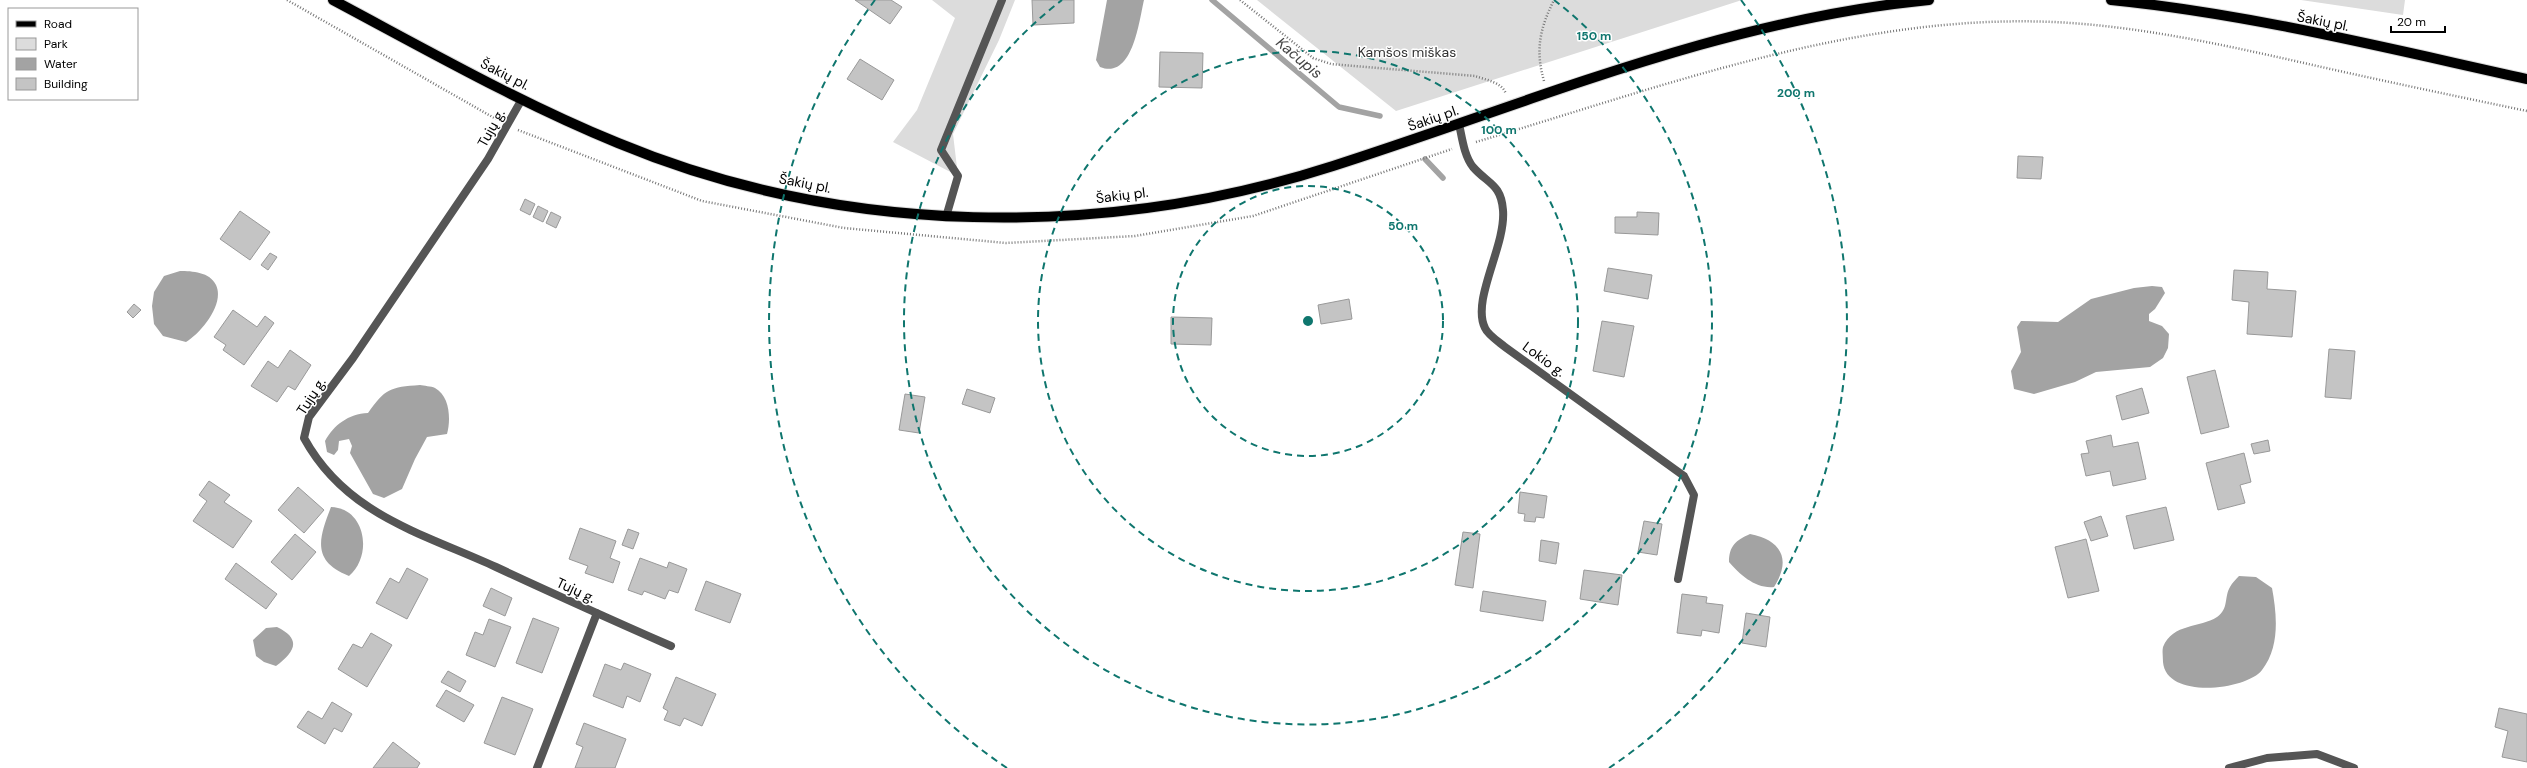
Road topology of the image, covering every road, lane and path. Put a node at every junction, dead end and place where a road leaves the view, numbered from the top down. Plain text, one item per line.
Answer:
1 (287, 0) edge
2 (333, 0) edge
3 (1002, 0) edge
4 (1240, 0) edge
5 (1554, 0) edge
6 (1929, 0) edge
7 (2111, 0) edge
8 (2527, 79) edge
9 (1547, 93) junction
10 (522, 99) junction
11 (1511, 106) junction
12 (2527, 111) edge
13 (1459, 124) junction
14 (508, 126) junction
15 (1464, 145) junction
16 (946, 217) junction
17 (1678, 579) dead end
18 (597, 613) junction
19 (670, 646) dead end
20 (537, 768) edge
21 (2229, 768) edge
22 (2354, 768) edge

1 - 14 path
2 - 10 main road, Šakių pl.
3 - 16 street
4 - 11 path
5 - 9 path
6 - 9 main road, Šakių pl.
7 - 8 main road, Šakių pl.
9 - 11 main road, Šakių pl.
10 - 14 street, Tujų g.
10 - 16 main road, Šakių pl.
11 - 13 main road, Šakių pl.
12 - 15 path
13 - 15 street, Lokio g.
13 - 16 main road, Šakių pl.
14 - 15 path
14 - 18 street, Tujų g.
15 - 17 street, Lokio g.
18 - 19 street, Tujų g.
18 - 20 street, Tujų g.
21 - 22 street

